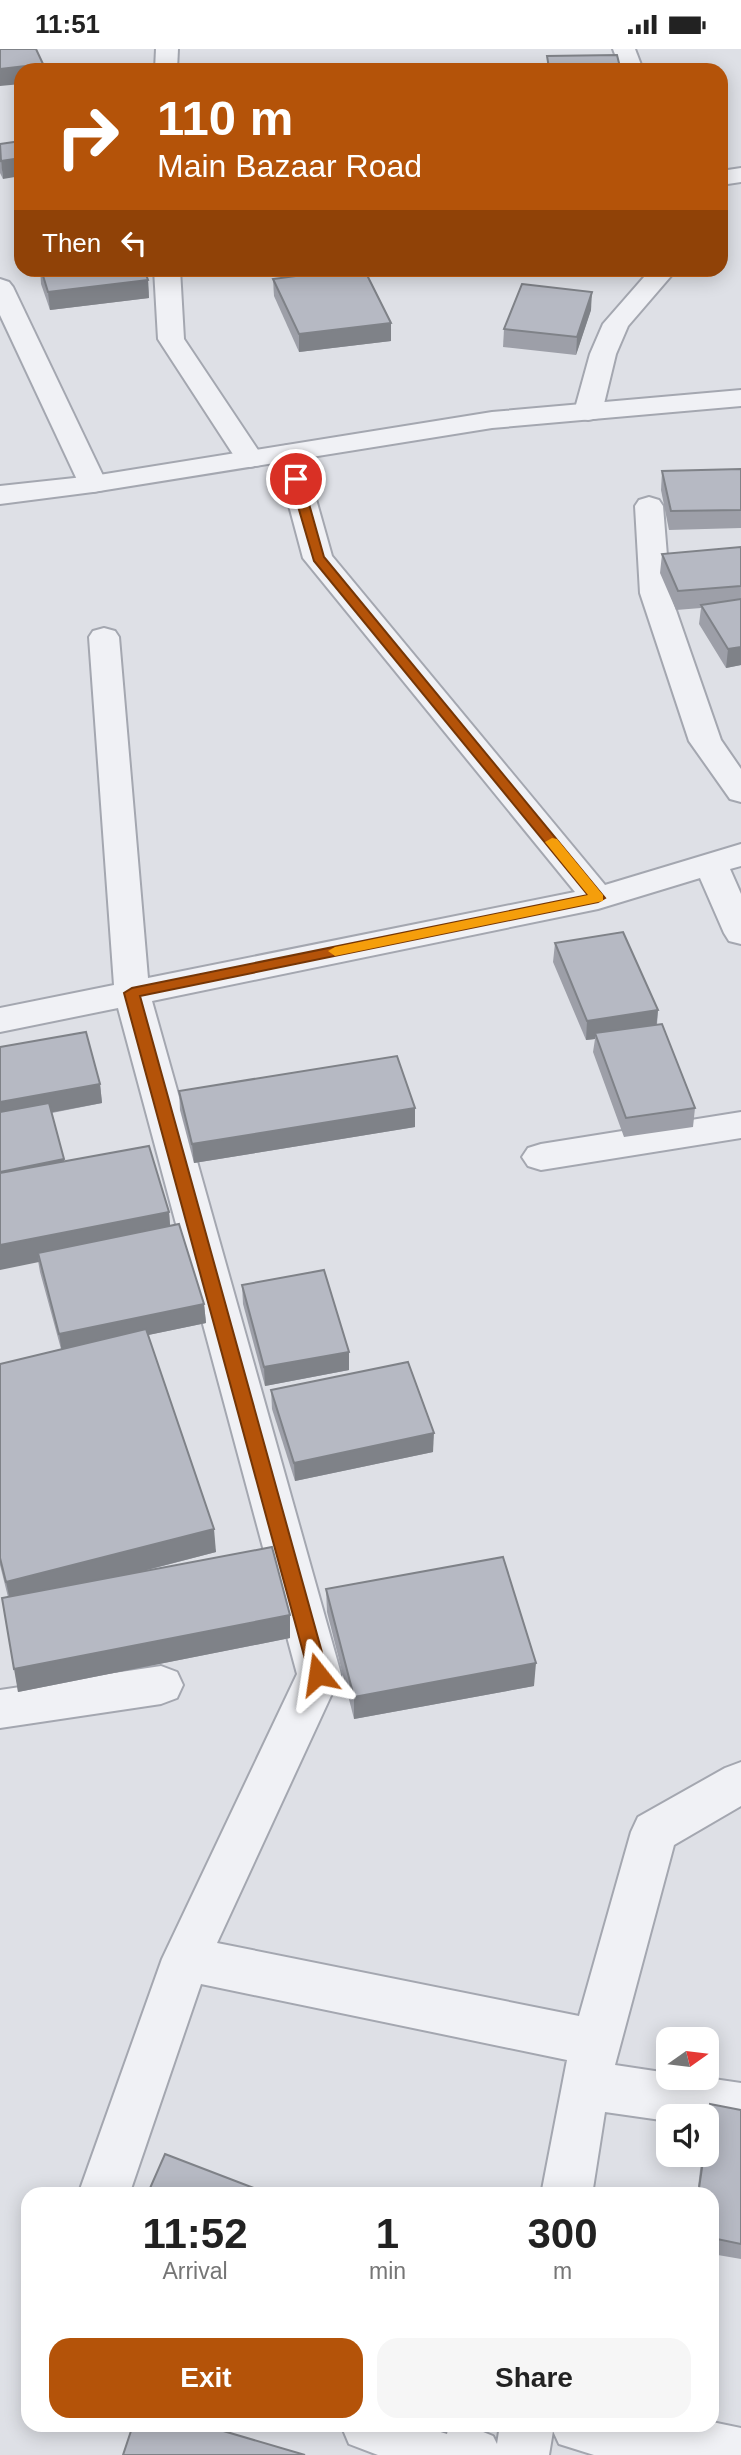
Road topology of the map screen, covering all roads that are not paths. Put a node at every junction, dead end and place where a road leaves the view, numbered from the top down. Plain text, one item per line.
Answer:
1 (167, 277) edge
2 (658, 277) edge
3 (0, 289) edge
4 (741, 398) edge
5 (588, 412) junction
6 (289, 453) junction
7 (250, 459) junction
8 (93, 484) junction
9 (0, 495) edge
10 (649, 506) dead end
11 (104, 637) dead end
12 (741, 792) edge
13 (726, 860) edge
14 (598, 898) junction
15 (741, 933) edge
16 (132, 993) junction
17 (0, 1020) edge
18 (741, 1125) edge
19 (541, 1157) dead end
20 (161, 1685) dead end
21 (0, 1709) edge
22 (741, 1782) edge
23 (186, 1959) junction
24 (591, 2064) junction
25 (741, 2107) edge
26 (106, 2187) edge
27 (568, 2187) edge
28 (393, 2432) edge
29 (526, 2432) edge
30 (616, 2432) edge
31 (474, 2455) edge
32 (522, 2455) edge
33 (741, 2455) edge

1 - 7 street
2 - 5 street
3 - 8 street
4 - 5 street
5 - 6 street
6 - 7 street
6 - 14 street
7 - 8 street
8 - 9 street
10 - 12 street
11 - 16 street
13 - 14 street
13 - 15 street
14 - 16 street
16 - 17 street
16 - 23 street
18 - 19 street
20 - 21 street
22 - 24 street
23 - 24 street
23 - 26 street
24 - 25 street
24 - 27 street
28 - 31 street
29 - 32 street
30 - 33 street

